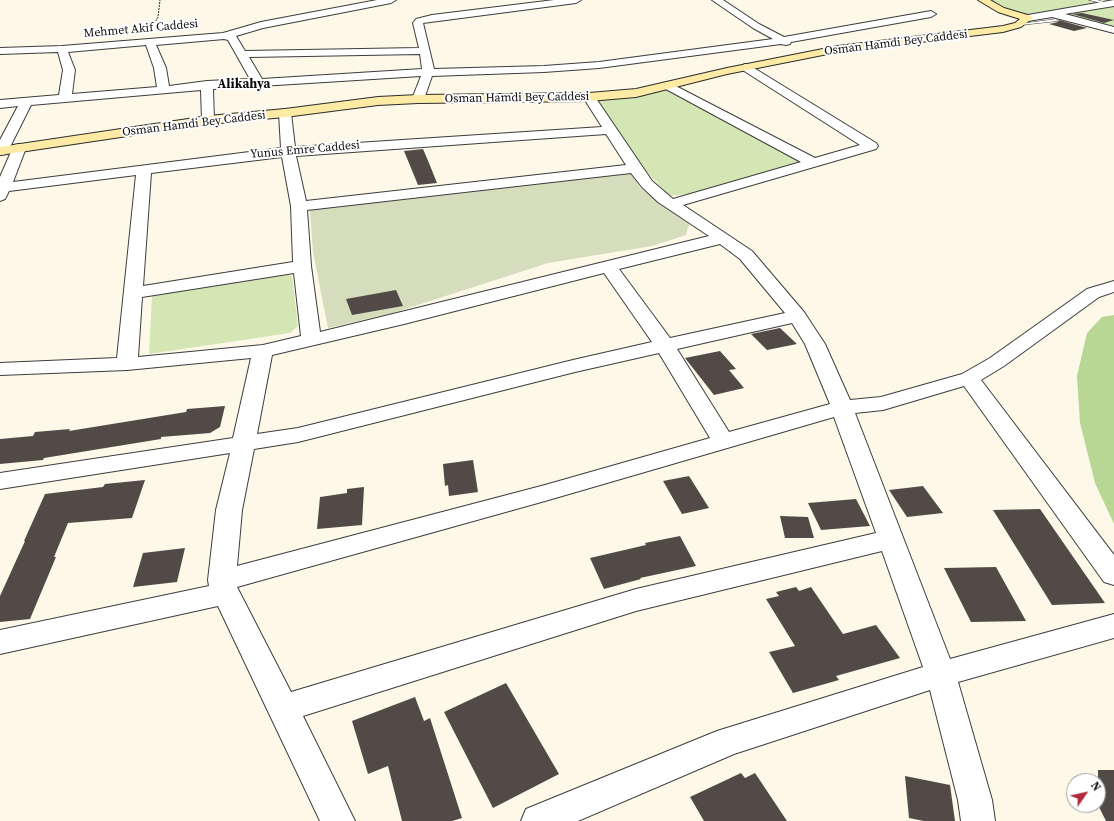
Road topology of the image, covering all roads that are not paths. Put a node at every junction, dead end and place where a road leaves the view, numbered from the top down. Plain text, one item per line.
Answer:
1 (391, 0) edge
2 (496, 0) edge
3 (576, 0) edge
4 (716, 0) edge
5 (983, 0) edge
6 (1091, 0) edge
7 (1111, 3) edge
8 (494, 10) junction
9 (931, 14) dead end
10 (1053, 17) junction
11 (1024, 21) junction
12 (1114, 30) edge
13 (224, 36) junction
14 (782, 41) junction
15 (146, 42) junction
16 (62, 49) junction
17 (0, 51) edge
18 (425, 51) junction
19 (241, 54) junction
20 (812, 54) junction
21 (745, 67) junction
22 (428, 72) junction
23 (257, 82) junction
24 (207, 86) junction
25 (668, 86) junction
26 (164, 90) junction
27 (589, 97) junction
28 (65, 98) junction
29 (418, 99) junction
30 (26, 102) junction
31 (0, 104) edge
32 (285, 113) junction
33 (208, 120) junction
34 (611, 130) junction
35 (19, 148) junction
36 (0, 151) edge
37 (288, 151) junction
38 (814, 163) junction
39 (635, 168) junction
40 (144, 169) junction
41 (1, 190) edge
42 (671, 204) junction
43 (299, 206) junction
44 (723, 238) junction
45 (302, 266) junction
46 (608, 267) junction
47 (1114, 286) edge
48 (133, 293) junction
49 (797, 316) junction
50 (311, 340) junction
51 (664, 346) junction
52 (263, 351) junction
53 (127, 364) junction
54 (0, 369) edge
55 (969, 378) junction
56 (842, 408) junction
57 (723, 441) junction
58 (244, 444) junction
59 (0, 481) edge
60 (891, 539) junction
61 (1114, 575) edge
62 (224, 587) junction
63 (1114, 626) edge
64 (0, 642) edge
65 (941, 674) junction
66 (284, 708) junction
67 (338, 821) edge
68 (538, 821) edge
69 (978, 821) edge

1 - 13 street, Mehmet Akif Caddesi
2 - 8 street
3 - 8 street
4 - 14 street
5 - 11 street
6 - 7 lane
7 - 10 street
8 - 18 street
9 - 14 street
10 - 11 street
10 - 12 street
11 - 20 street, Osman Hamdi Bey Caddesi
13 - 15 street, Mehmet Akif Caddesi
13 - 19 street
14 - 20 street
14 - 22 street
15 - 16 street, Mehmet Akif Caddesi
15 - 26 street
16 - 17 street, Mehmet Akif Caddesi
16 - 28 street
18 - 19 street
18 - 22 street
19 - 23 street
20 - 21 street, Osman Hamdi Bey Caddesi
21 - 25 street, Osman Hamdi Bey Caddesi
21 - 38 street
22 - 23 street
22 - 29 street
23 - 24 street
24 - 26 street
24 - 33 street
25 - 27 street, Osman Hamdi Bey Caddesi
25 - 38 street
26 - 28 street
27 - 29 street, Osman Hamdi Bey Caddesi
27 - 34 street
28 - 30 street
29 - 32 street, Osman Hamdi Bey Caddesi
30 - 31 street
30 - 36 street
32 - 33 street, Osman Hamdi Bey Caddesi
32 - 37 street
33 - 35 street, Osman Hamdi Bey Caddesi
34 - 37 street, Yunus Emre Caddesi
34 - 39 street
35 - 36 street, Osman Hamdi Bey Caddesi
35 - 41 street
37 - 40 street, Yunus Emre Caddesi
37 - 43 street
38 - 42 street
39 - 42 street
39 - 43 street
40 - 41 street, Yunus Emre Caddesi
40 - 48 street
42 - 44 street
43 - 45 street
44 - 46 street
44 - 49 street
45 - 48 street
45 - 50 street
46 - 50 street
46 - 51 street
47 - 55 street
48 - 53 street
49 - 51 street
49 - 56 street
50 - 52 street
51 - 57 street
51 - 58 street
52 - 53 street
52 - 58 street
53 - 54 street
55 - 56 street
55 - 61 street
56 - 57 street
56 - 60 street
57 - 62 street
58 - 59 street
58 - 62 street
60 - 65 street
60 - 66 street
62 - 64 street
62 - 66 street
63 - 65 street
65 - 68 street
65 - 69 street
66 - 67 street

